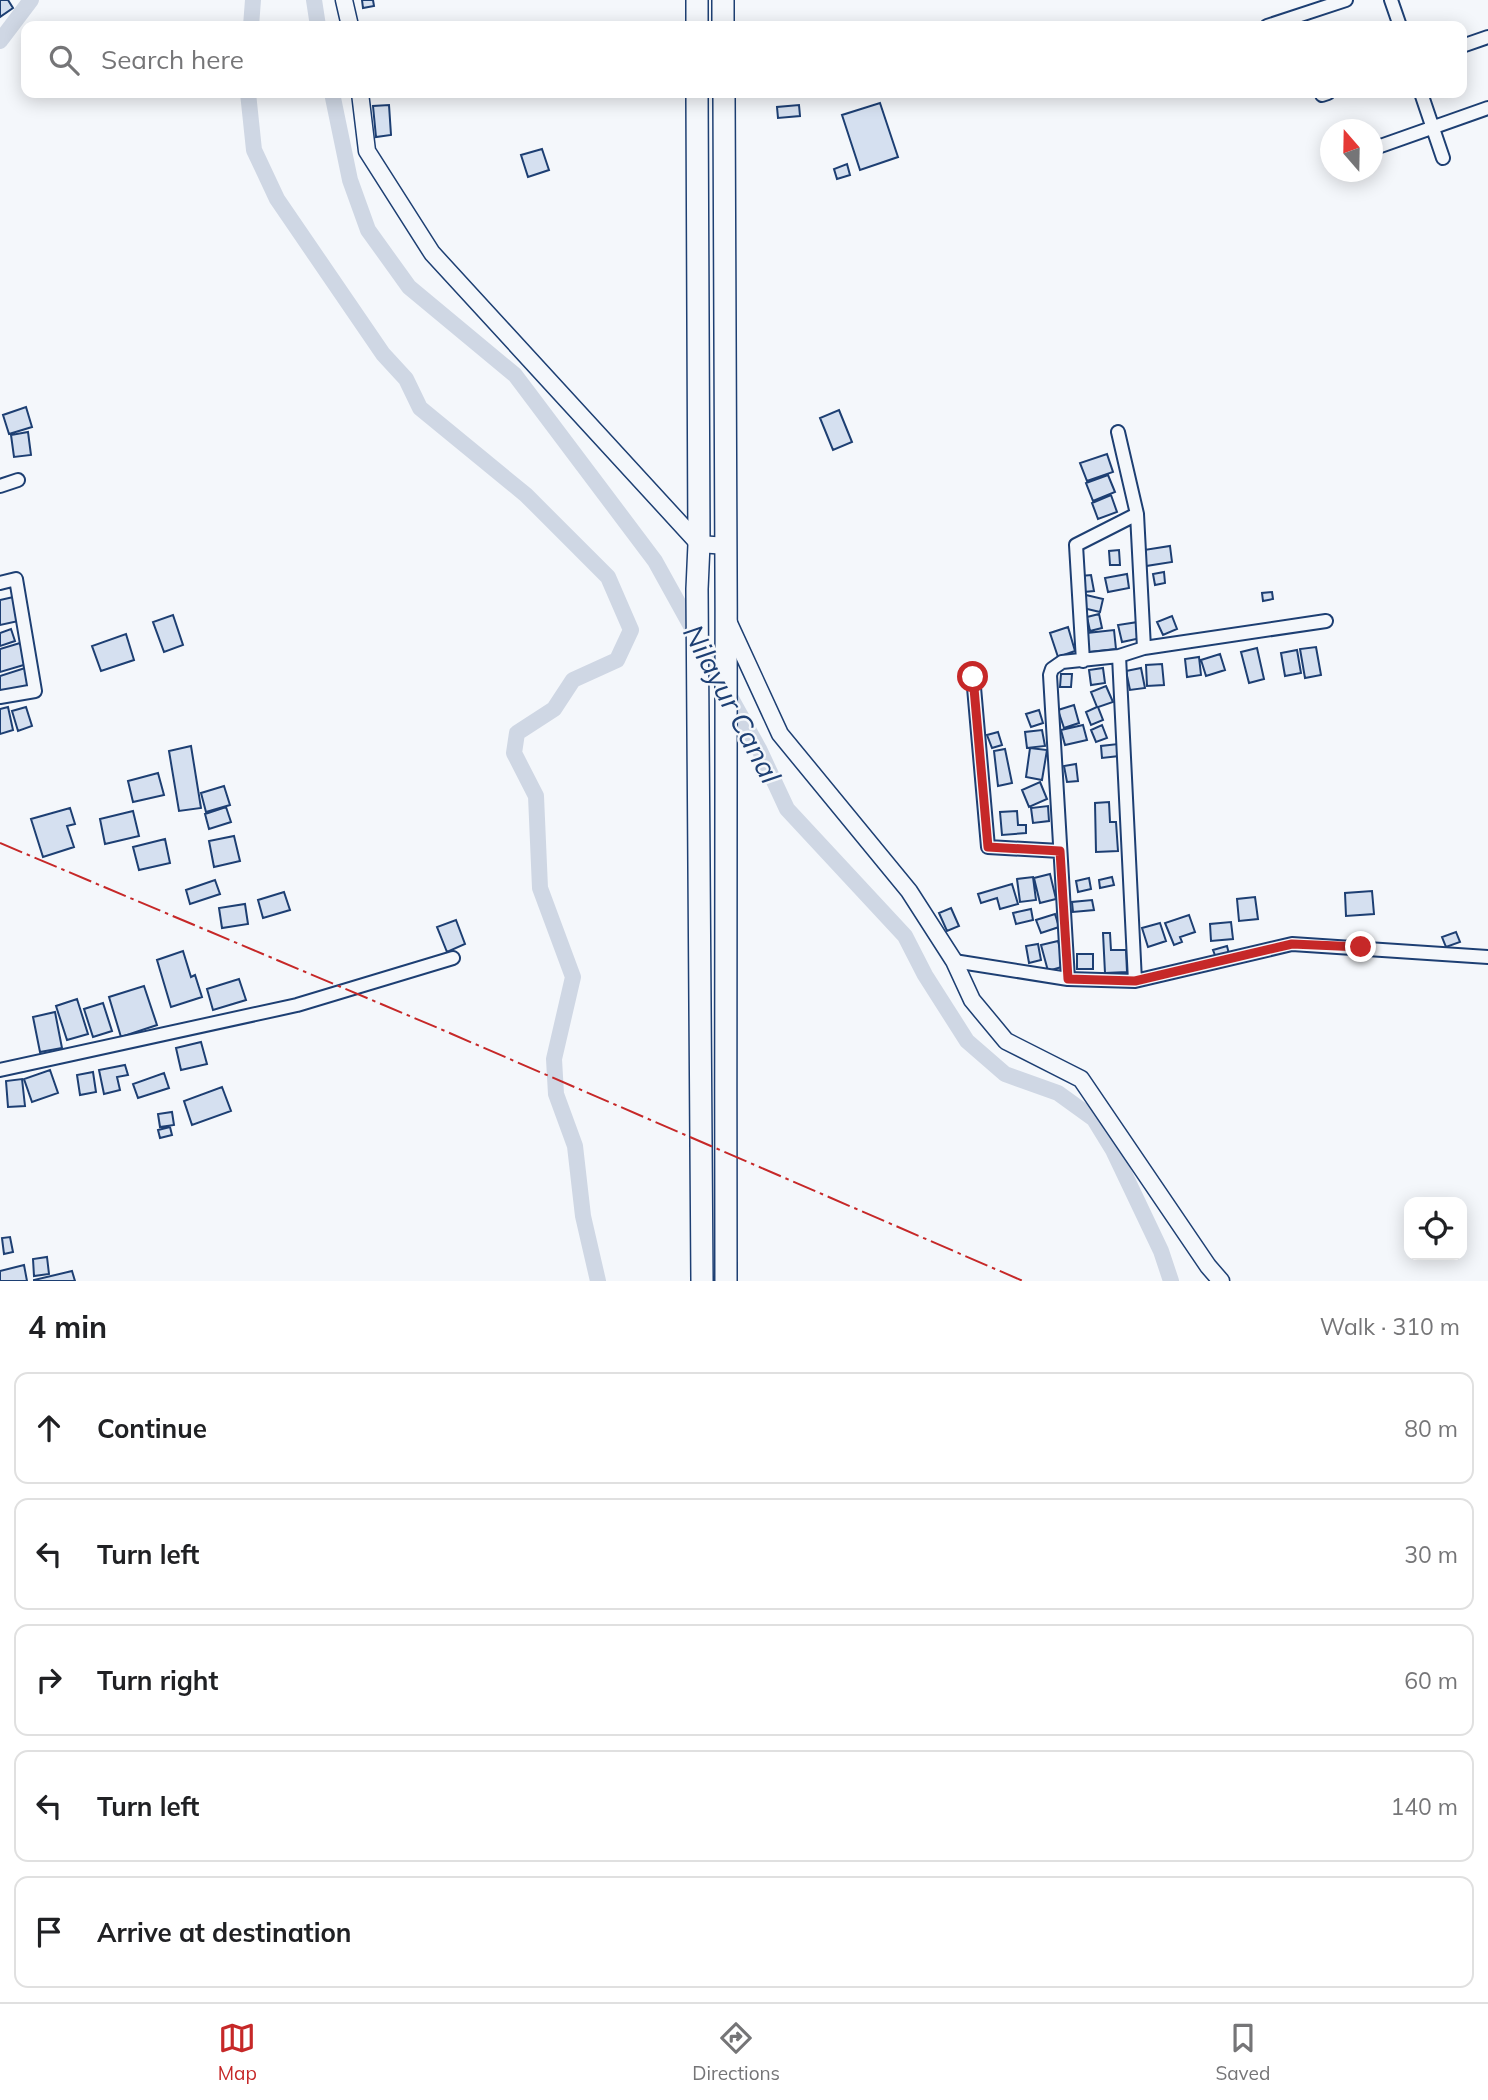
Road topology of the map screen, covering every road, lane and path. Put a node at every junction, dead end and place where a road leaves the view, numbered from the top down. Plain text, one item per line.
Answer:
1 (344, 0) edge
2 (697, 0) edge
3 (723, 0) edge
4 (1346, 0) edge
5 (1391, 0) edge
6 (348, 21) edge
7 (697, 21) edge
8 (723, 21) edge
9 (1282, 21) edge
10 (1398, 21) edge
11 (1488, 37) edge
12 (1467, 44) edge
13 (361, 98) edge
14 (697, 98) edge
15 (724, 98) edge
16 (1423, 98) edge
17 (1488, 108) edge
18 (1433, 126) junction
19 (1383, 145) edge
20 (1443, 158) dead end
21 (1118, 432) dead end
22 (18, 480) dead end
23 (0, 486) edge
24 (1137, 514) junction
25 (699, 544) junction
26 (727, 547) junction
27 (0, 583) edge
28 (727, 619) junction
29 (1326, 621) dead end
30 (1144, 648) junction
31 (1118, 656) junction
32 (1083, 661) junction
33 (973, 677) dead end
34 (0, 697) edge
35 (1060, 851) junction
36 (1488, 957) edge
37 (453, 958) dead end
38 (954, 961) junction
39 (1068, 979) junction
40 (1135, 981) junction
41 (0, 1070) edge
42 (702, 1281) edge
43 (726, 1281) edge
44 (1221, 1281) edge

1 - 6 street
2 - 7 highway
3 - 8 highway
4 - 9 street
5 - 10 street
11 - 12 street
13 - 25 street
14 - 25 highway
15 - 26 highway
16 - 18 street
17 - 18 street
18 - 19 street
18 - 20 street
21 - 24 street
22 - 23 street
24 - 30 street
24 - 32 street
25 - 26 street
25 - 42 highway
26 - 28 highway
27 - 34 street
28 - 38 street
28 - 43 highway
29 - 30 street
30 - 31 street
31 - 32 street
31 - 40 street
32 - 35 street
33 - 35 street
35 - 39 street
36 - 40 street
37 - 41 street
38 - 39 street
38 - 44 street
39 - 40 street

